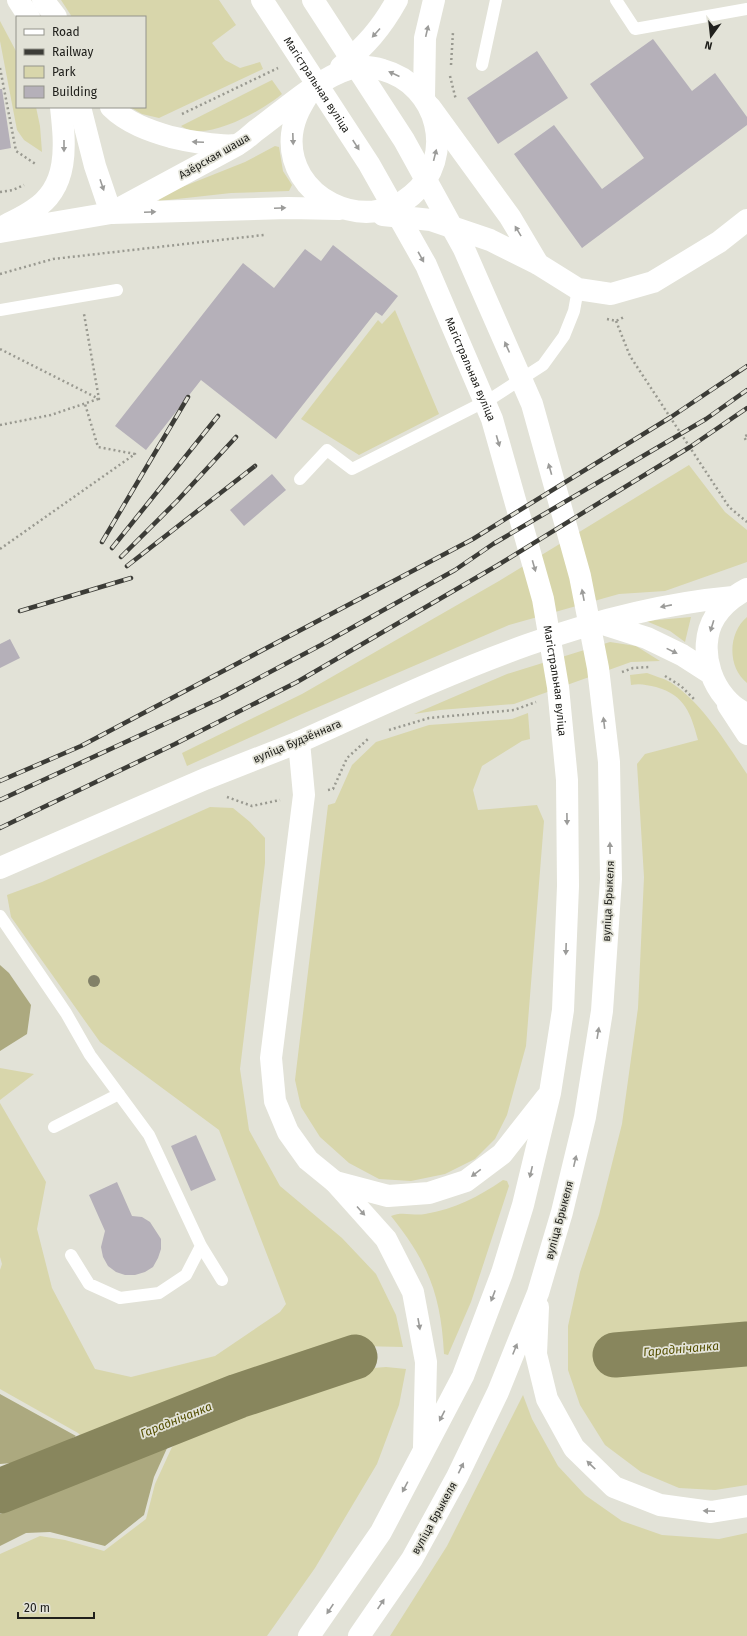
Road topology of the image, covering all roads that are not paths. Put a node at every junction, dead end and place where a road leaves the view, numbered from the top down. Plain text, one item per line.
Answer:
1 (18, 0) edge
2 (43, 0) edge
3 (262, 0) edge
4 (313, 0) edge
5 (397, 0) edge
6 (434, 0) edge
7 (496, 0) edge
8 (616, 0) edge
9 (747, 9) edge
10 (28, 16) edge
11 (55, 16) edge
12 (482, 66) dead end
13 (334, 73) junction
14 (311, 90) junction
15 (427, 102) junction
16 (61, 108) edge
17 (80, 108) edge
18 (112, 108) edge
19 (237, 145) junction
20 (343, 210) junction
21 (111, 213) junction
22 (368, 213) junction
23 (747, 220) edge
24 (0, 228) edge
25 (0, 232) edge
26 (538, 264) junction
27 (578, 289) junction
28 (117, 290) dead end
29 (0, 310) edge
30 (300, 479) dead end
31 (740, 593) edge
32 (597, 622) junction
33 (710, 673) junction
34 (724, 697) junction
35 (747, 714) edge
36 (747, 734) edge
37 (299, 742) junction
38 (0, 868) edge
39 (0, 916) edge
40 (550, 1093) junction
41 (119, 1094) junction
42 (54, 1127) dead end
43 (335, 1182) junction
44 (202, 1246) junction
45 (71, 1255) dead end
46 (222, 1280) dead end
47 (538, 1293) junction
48 (424, 1452) junction
49 (747, 1506) edge
50 (309, 1636) edge
51 (359, 1636) edge

1 - 10 main road
2 - 11 main road
3 -> 40 main road, Магістральная вуліца
47 -> 4 main road, вуліца Брыкеля
5 -> 13 main road, Азёрская шаша
15 -> 6 main road
7 - 12 lane
8 - 9 lane
13 - 14 main road, Азёрская шаша
15 -> 13 main road
14 - 19 main road, Азёрская шаша
14 -> 20 main road
22 -> 15 main road
26 -> 15 main road
16 -> 24 main road
17 -> 21 main road
19 -> 18 main road
19 - 21 main road, Азёрская шаша
21 -> 20 main road, Азёрская шаша
20 - 22 main road, Азёрская шаша
21 - 25 main road, Азёрская шаша
22 - 26 main road, Азёрская шаша
23 - 27 main road
26 - 27 main road, Азёрская шаша
27 - 30 lane
28 - 29 lane
31 -> 32 main road, вуліца Будзённага
31 -> 33 main road
32 -> 33 main road
32 - 37 main road, вуліца Будзённага
33 - 34 main road
34 - 35 main road
34 - 36 main road
37 - 38 main road, вуліца Будзённага
37 - 43 main road
39 - 41 lane
40 -> 43 main road
40 -> 48 main road
41 - 42 lane
41 - 44 lane
43 -> 48 main road
44 - 45 lane
44 - 46 lane
49 -> 47 main road
51 -> 47 main road, вуліца Брыкеля
48 -> 50 main road

